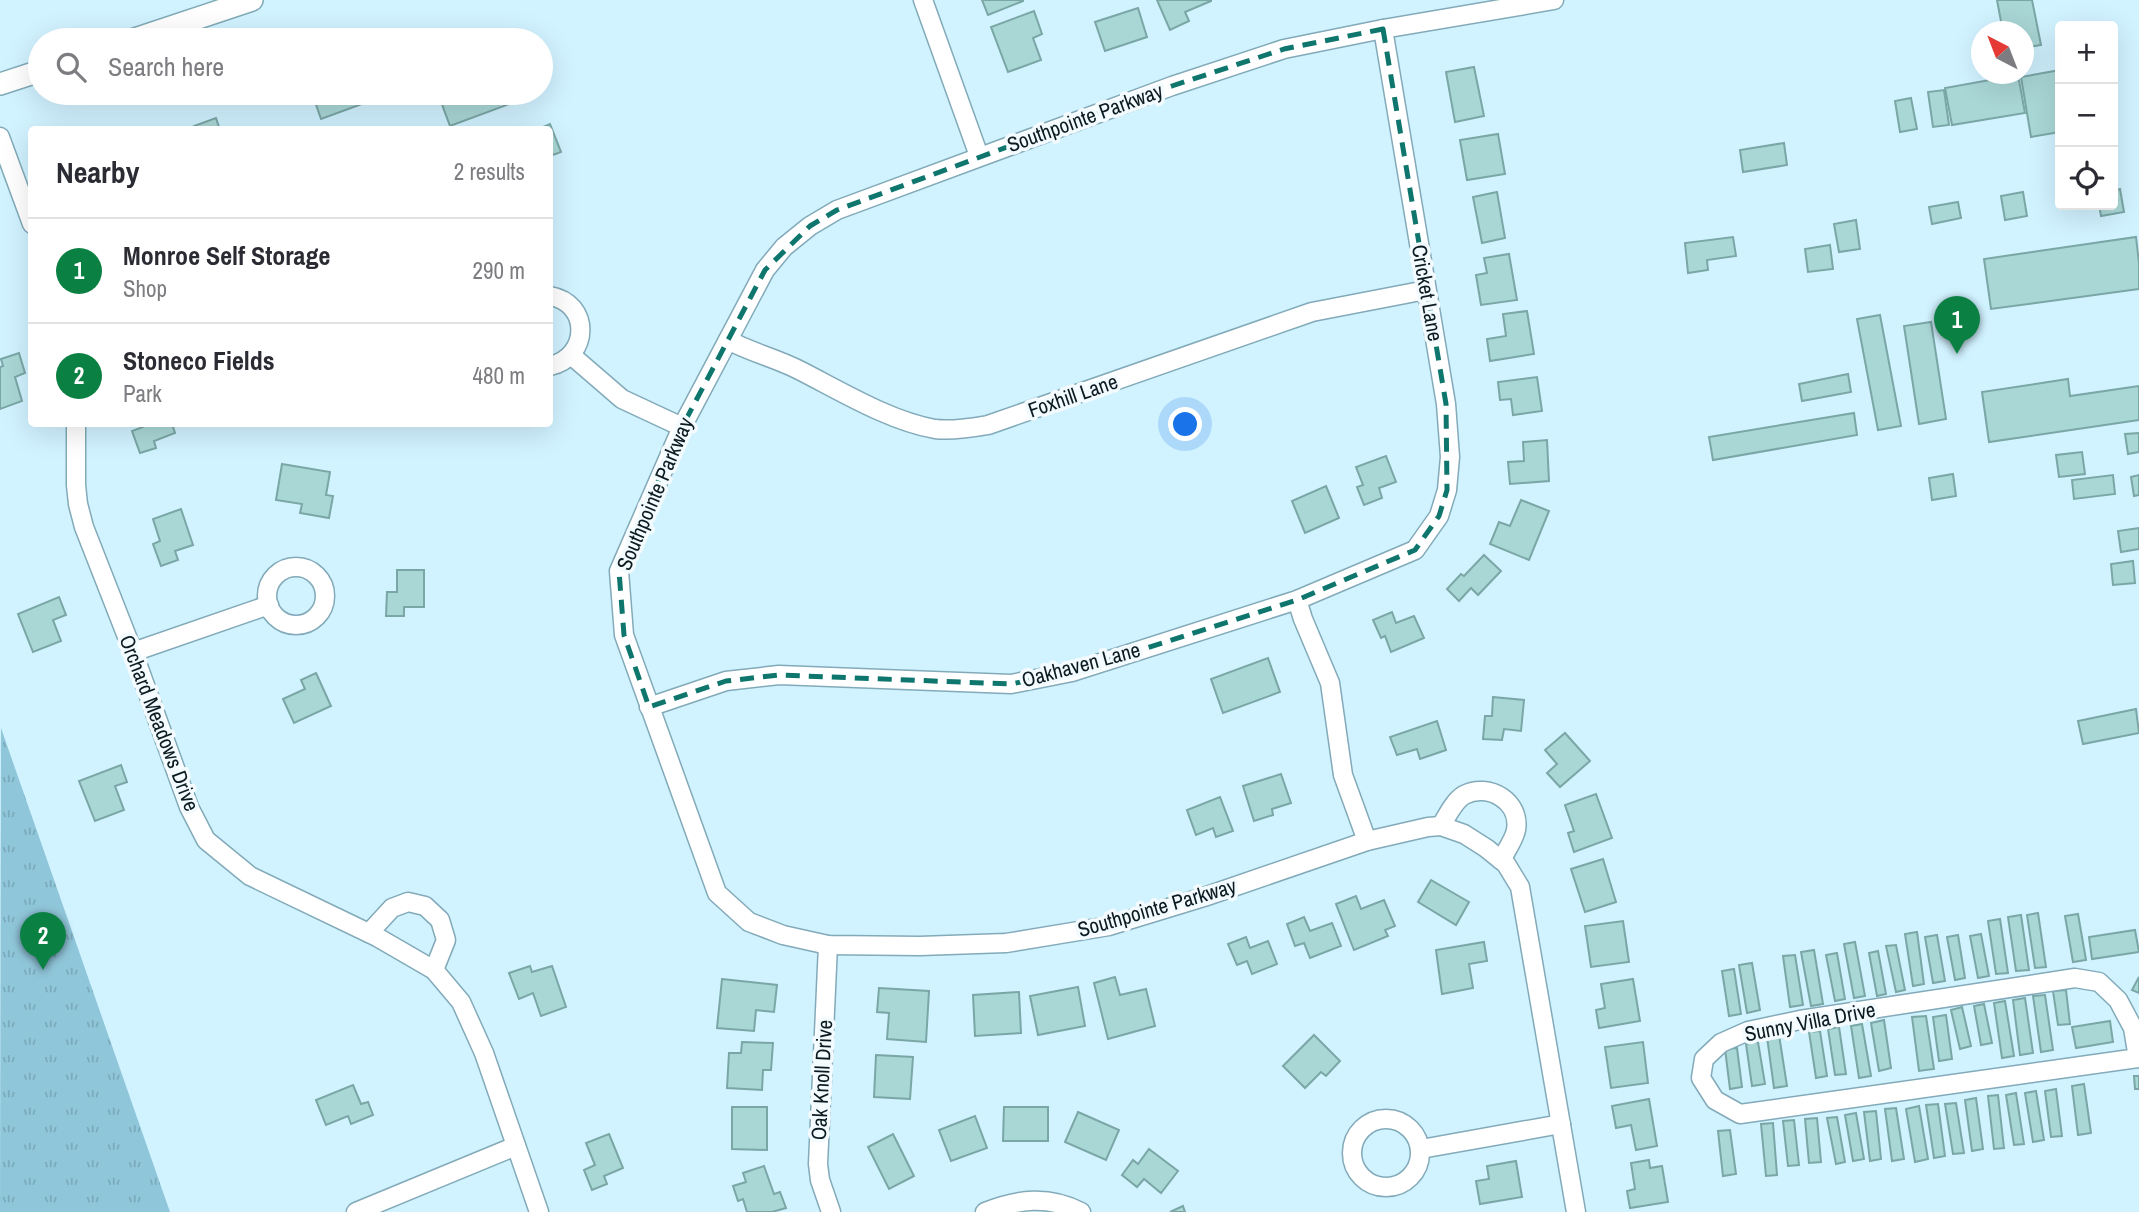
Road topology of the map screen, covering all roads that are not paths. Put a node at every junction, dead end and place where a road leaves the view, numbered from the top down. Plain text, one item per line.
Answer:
1 (252, 0) edge
2 (923, 0) edge
3 (1554, 0) edge
4 (167, 28) edge
5 (1383, 29) junction
6 (28, 75) edge
7 (0, 84) edge
8 (0, 137) edge
9 (979, 156) junction
10 (28, 213) edge
11 (1426, 290) junction
12 (553, 297) edge
13 (728, 340) junction
14 (571, 355) junction
15 (553, 365) edge
16 (76, 427) edge
17 (682, 427) junction
18 (1415, 550) joint
19 (1297, 600) junction
20 (269, 605) dead end
21 (133, 652) junction
22 (649, 707) junction
23 (1441, 826) junction
24 (1367, 841) junction
25 (1501, 860) junction
26 (369, 933) junction
27 (828, 945) junction
28 (434, 970) junction
29 (2139, 1058) edge
30 (1561, 1124) junction
31 (516, 1146) junction
32 (1421, 1149) dead end
33 (356, 1212) edge
34 (539, 1212) edge
35 (831, 1212) edge
36 (985, 1212) edge
37 (1081, 1212) edge
38 (1576, 1212) edge

1 - 4 street
2 - 9 street
3 - 5 street, Southpointe Parkway
5 - 9 street, Southpointe Parkway
5 - 11 street, Cricket Lane
6 - 7 street
8 - 10 street
9 - 13 street, Southpointe Parkway
11 - 13 street, Foxhill Lane
11 - 18 street, Cricket Lane
12 - 14 street
13 - 17 street, Southpointe Parkway
14 - 15 street
14 - 17 street
16 - 21 street, Orchard Meadows Drive
17 - 22 street, Southpointe Parkway
18 - 19 street, Oakhaven Lane
19 - 22 street, Oakhaven Lane
19 - 24 street
20 - 21 street
21 - 26 street, Orchard Meadows Drive
22 - 27 street, Southpointe Parkway
23 - 24 street, Southpointe Parkway
23 - 25 street
23 - 25 street
24 - 27 street, Southpointe Parkway
25 - 30 street
26 - 28 street, Orchard Meadows Drive
26 - 28 street
27 - 35 street, Oak Knoll Drive
28 - 31 street, Orchard Meadows Drive
29 - 29 street, Sunny Villa Drive
30 - 32 street
30 - 38 street
31 - 33 street
31 - 34 street, Orchard Meadows Drive
36 - 37 street

